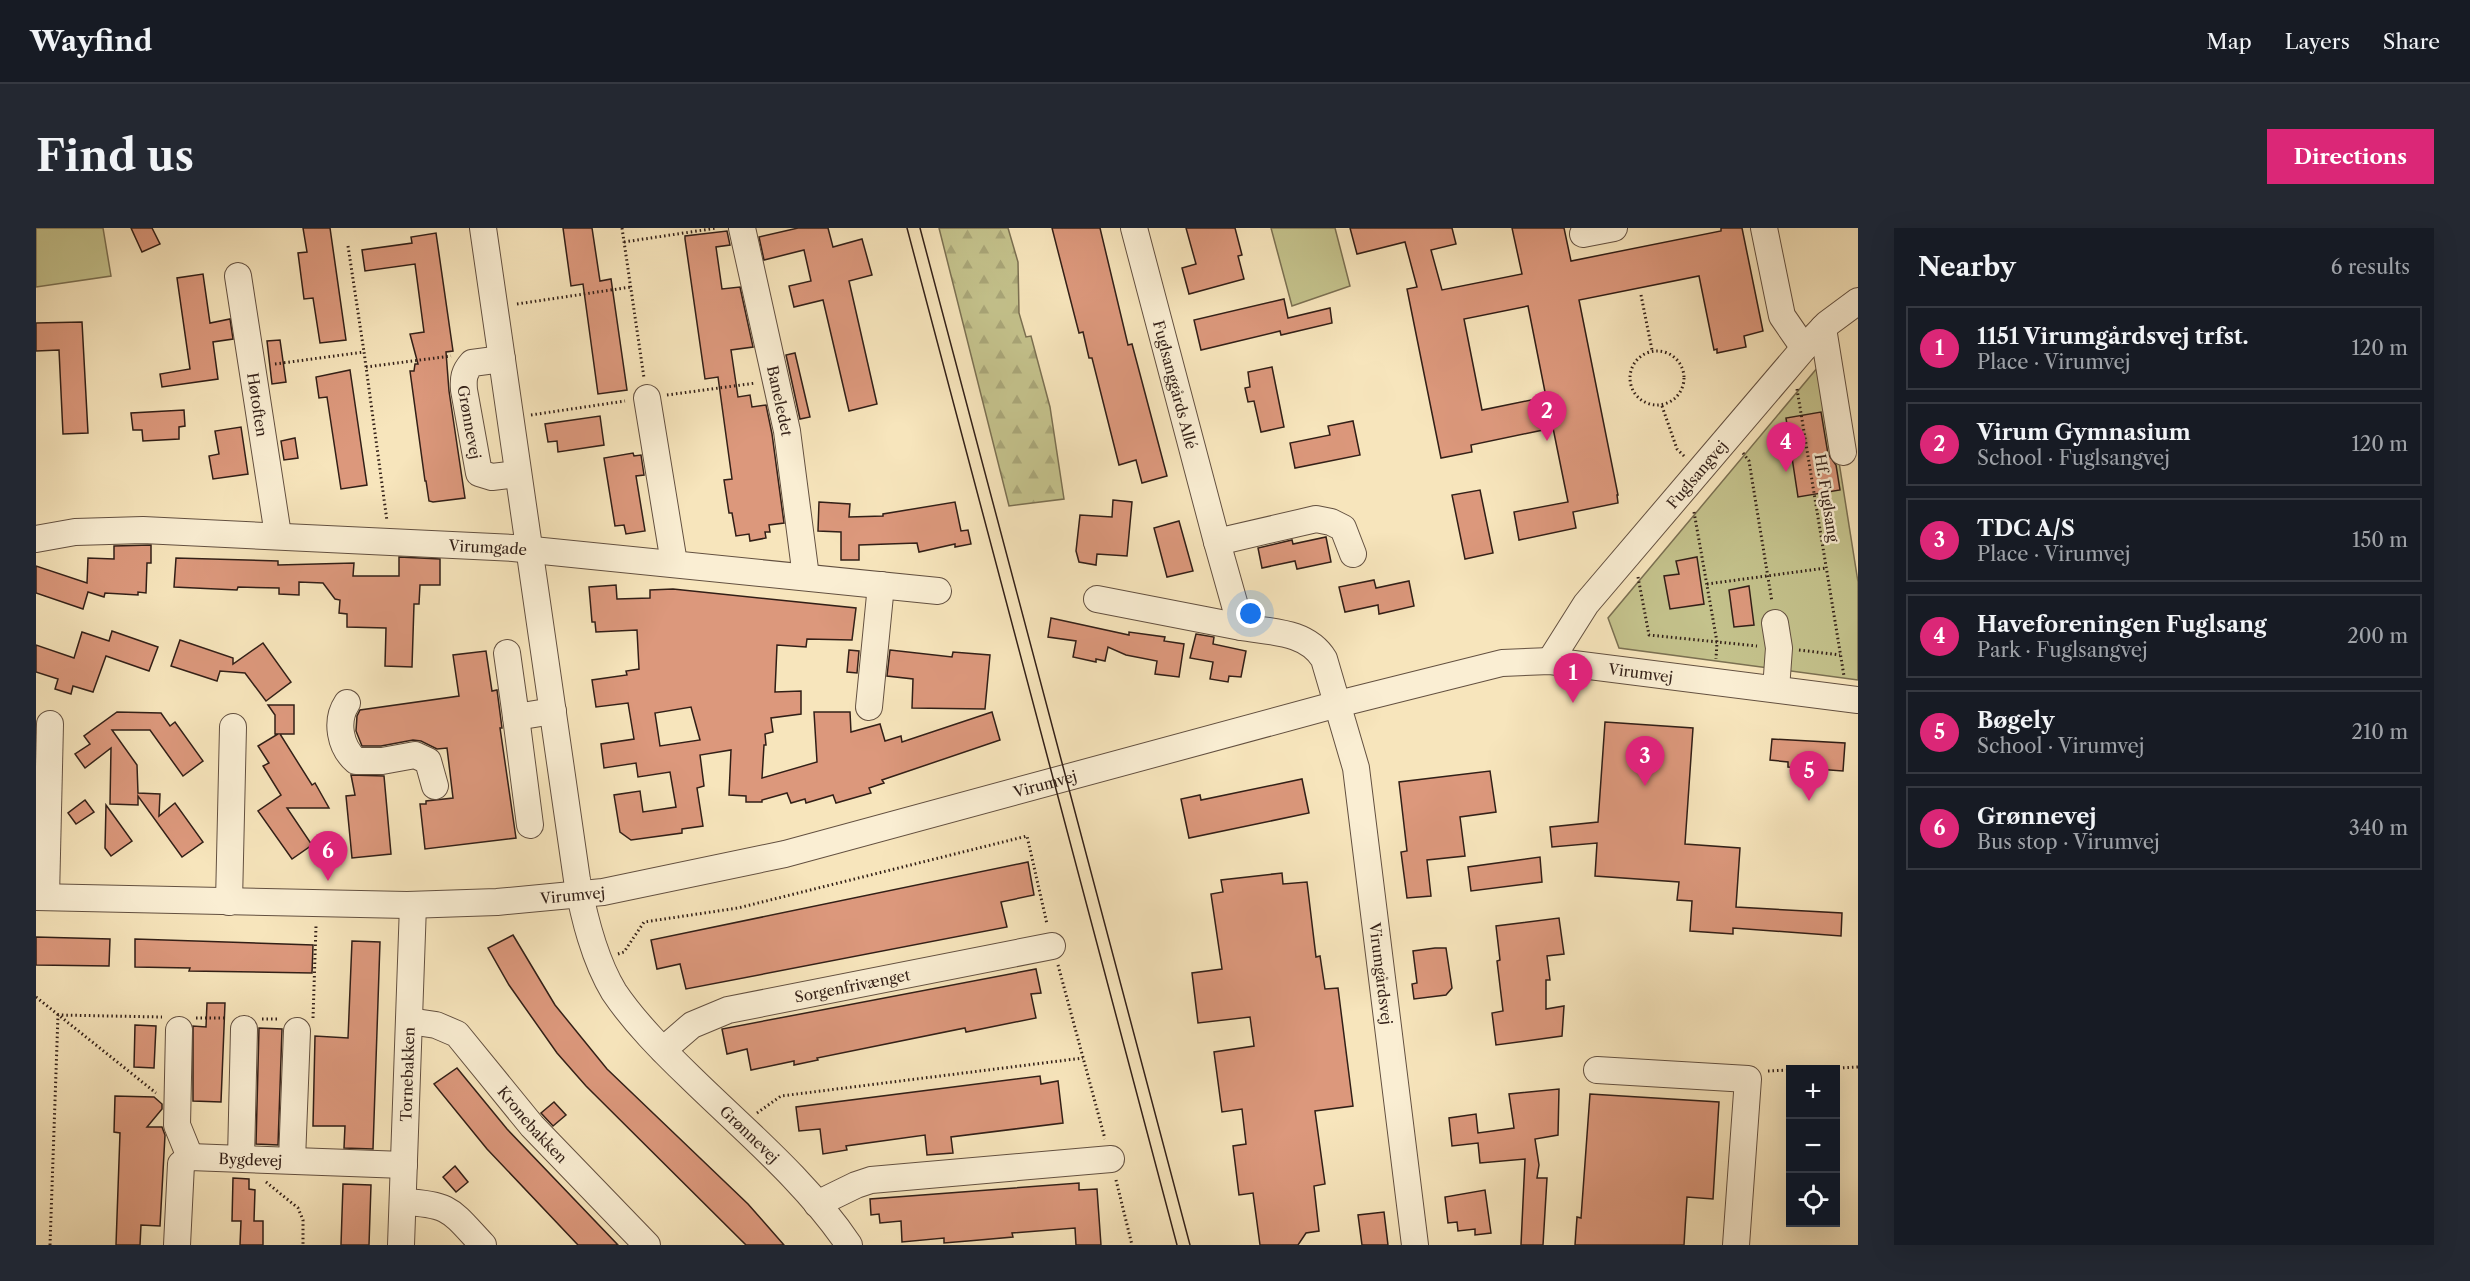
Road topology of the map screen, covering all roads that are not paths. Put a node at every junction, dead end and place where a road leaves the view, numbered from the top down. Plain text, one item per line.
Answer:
1 (483, 228) edge
2 (742, 228) edge
3 (1134, 228) edge
4 (1614, 228) edge
5 (1764, 228) edge
6 (1583, 234) dead end
7 (238, 276) dead end
8 (1858, 301) edge
9 (1823, 328) junction
10 (1798, 354) junction
11 (502, 359) junction
12 (647, 398) road end
13 (1843, 452) dead end
14 (518, 474) junction
15 (278, 535) junction
16 (36, 539) edge
17 (1217, 542) junction
18 (529, 549) junction
19 (1353, 554) dead end
20 (674, 563) junction
21 (806, 576) junction
22 (881, 585) junction
23 (938, 591) dead end
24 (1112, 595) dead end
25 (1775, 623) road end
26 (1241, 627) junction
27 (507, 653) dead end
28 (1550, 661) junction
29 (1776, 689) junction
30 (1853, 699) edge
31 (347, 703) dead end
32 (1338, 704) junction
33 (869, 707) dead end
34 (553, 711) junction
35 (516, 717) junction
36 (50, 724) dead end
37 (233, 728) dead end
38 (435, 786) dead end
39 (530, 825) dead end
40 (580, 895) junction
41 (41, 897) edge
42 (229, 902) junction
43 (413, 905) junction
44 (1052, 946) road end
45 (176, 1021) road end
46 (409, 1021) junction
47 (244, 1022) road end
48 (293, 1025) road end
49 (663, 1050) junction
50 (1597, 1070) dead end
51 (190, 1157) junction
52 (241, 1158) junction
53 (292, 1160) junction
54 (1111, 1160) road end
55 (404, 1165) junction
56 (403, 1202) junction
57 (817, 1204) junction
58 (177, 1245) edge
59 (401, 1245) edge
60 (483, 1245) edge
61 (647, 1245) edge
62 (849, 1245) edge
63 (1415, 1245) edge
64 (1736, 1245) edge

1 - 11 street, Grønnevej
2 - 21 street, Baneledet
3 - 17 street, Fuglsanggårds Allé
4 - 6 street
5 - 10 street
7 - 15 street, Høtoften
8 - 9 street, Fuglsangvej
9 - 10 street, Fuglsangvej
9 - 13 street
10 - 28 street, Fuglsangvej
11 - 14 street, Grønnevej
11 - 14 street, Grønnevej
12 - 20 street
14 - 18 street, Grønnevej
15 - 16 street, Virumgade
15 - 18 street, Virumgade
17 - 19 street
17 - 26 street, Fuglsanggårds Allé
18 - 20 street, Virumgade
18 - 34 street, Grønnevej
20 - 21 street, Virumgade
21 - 22 street, Virumgade
22 - 23 street, Virumgade
22 - 33 street
24 - 26 street
25 - 29 street
26 - 32 street
27 - 35 street
28 - 29 street, Virumvej
28 - 32 street, Virumvej
29 - 30 street, Virumvej
31 - 38 street
32 - 40 street, Virumvej
32 - 63 street, Virumgårdsvej
34 - 35 street
34 - 40 street, Grønnevej
35 - 39 street
36 - 41 street, Virumvej
37 - 42 street
40 - 43 street, Virumvej
40 - 49 street, Grønnevej
41 - 42 street, Virumvej
42 - 43 street, Virumvej
43 - 46 street, Tornebakken
44 - 49 street, Sorgenfrivænget
45 - 51 street
46 - 55 street, Tornebakken
46 - 61 street, Kronebakken
47 - 52 street
48 - 53 street
49 - 57 street, Grønnevej
50 - 64 street
51 - 52 street, Bygdevej
51 - 58 street
52 - 53 street, Bygdevej
53 - 55 street, Bygdevej
54 - 57 street
55 - 56 street, Tornebakken
56 - 59 street, Tornebakken
56 - 60 street
57 - 62 street, Grønnevej

